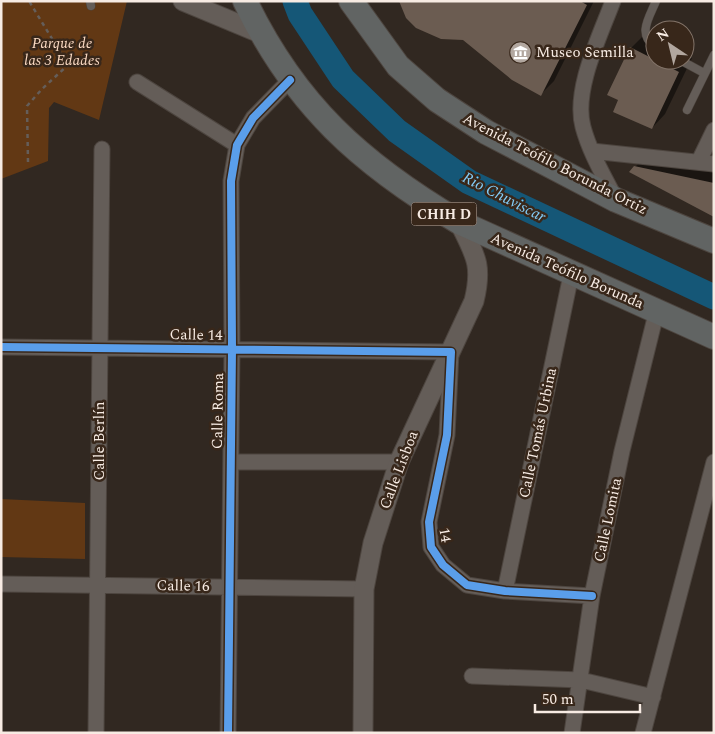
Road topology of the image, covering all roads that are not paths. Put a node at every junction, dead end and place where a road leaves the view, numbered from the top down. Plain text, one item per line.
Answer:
1 (183, 1) edge
2 (245, 1) edge
3 (350, 1) edge
4 (613, 1) edge
5 (656, 1) edge
6 (648, 20) edge
7 (260, 33) junction
8 (714, 54) edge
9 (695, 68) edge
10 (704, 72) junction
11 (290, 80) junction
12 (137, 82) dead end
13 (686, 110) dead end
14 (714, 130) edge
15 (237, 145) junction
16 (102, 149) dead end
17 (592, 151) junction
18 (699, 161) junction
19 (714, 164) edge
20 (616, 200) junction
21 (458, 222) junction
22 (714, 241) edge
23 (571, 275) junction
24 (657, 310) junction
25 (714, 337) edge
26 (1, 347) edge
27 (99, 348) junction
28 (232, 350) junction
29 (451, 352) junction
30 (231, 462) junction
31 (399, 462) junction
32 (714, 462) edge
33 (1, 584) edge
34 (98, 586) junction
35 (230, 587) junction
36 (364, 589) junction
37 (505, 592) junction
38 (592, 596) junction
39 (472, 676) dead end
40 (581, 680) junction
41 (653, 697) junction
42 (96, 733) edge
43 (228, 733) edge
44 (363, 733) edge
45 (572, 733) edge
46 (643, 733) edge

1 - 7 street
2 - 7 main road, Avenida Teófilo Borunda / CHIH D
3 - 20 main road, Avenida Teófilo Borunda Ortiz
4 - 17 street
5 - 6 lane
7 - 11 main road, Avenida Teófilo Borunda / CHIH D
8 - 10 lane
9 - 10 lane
10 - 13 lane
11 - 15 street, Calle Roma
11 - 21 main road, Avenida Teófilo Borunda / CHIH D
12 - 15 street
14 - 18 street
15 - 28 street, Calle Roma
16 - 27 street, Calle Berlín
17 - 18 street
17 - 20 street
18 - 19 street
20 - 22 main road, Avenida Teófilo Borunda Ortiz
21 - 23 main road, Avenida Teófilo Borunda / CHIH D
21 - 29 street, Calle Lisboa
23 - 24 main road, Avenida Teófilo Borunda / CHIH D
23 - 37 street, Calle Tomás Urbina
24 - 25 main road, Avenida Teófilo Borunda / CHIH D
24 - 38 street, Calle Lomita
26 - 27 street, Calle 14
27 - 28 street, Calle 14
27 - 34 street, Calle Berlín
28 - 29 street, Calle 14
28 - 30 street, Calle Roma
29 - 31 street, Calle Lisboa
29 - 37 street, 14
30 - 31 street
30 - 35 street, Calle Roma
31 - 36 street, Calle Lisboa
32 - 41 street
33 - 34 street, Calle 16
34 - 35 street, Calle 16
34 - 42 street, Calle Berlín
35 - 36 street, Calle 16
35 - 43 street, Calle Roma
36 - 44 street, Calle Lisboa
37 - 38 street, 14
38 - 40 street, Calle Lomita
39 - 40 street
40 - 41 street
40 - 45 street, Calle Lomita
41 - 46 street

